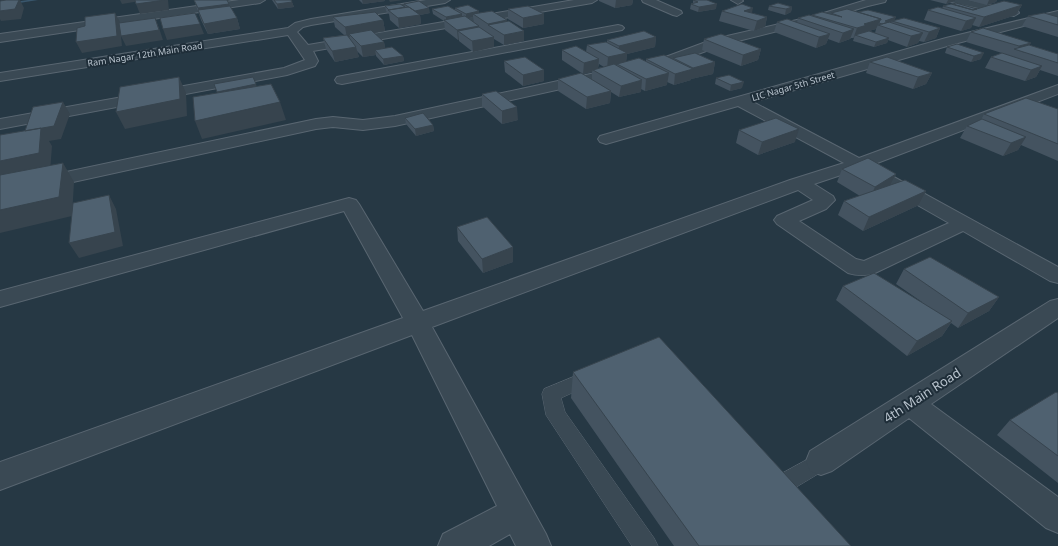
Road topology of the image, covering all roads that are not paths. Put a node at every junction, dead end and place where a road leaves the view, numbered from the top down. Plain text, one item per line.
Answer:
1 (260, 0) edge
2 (445, 0) edge
3 (592, 0) edge
4 (647, 0) edge
5 (881, 0) edge
6 (955, 0) edge
7 (562, 2) edge
8 (1011, 2) edge
9 (990, 7) junction
10 (586, 13) dead end
11 (677, 13) dead end
12 (1058, 14) edge
13 (1036, 18) junction
14 (599, 19) dead end
15 (1058, 25) edge
16 (291, 31) junction
17 (0, 38) edge
18 (305, 49) junction
19 (661, 50) dead end
20 (676, 57) junction
21 (0, 77) edge
22 (342, 80) dead end
23 (1058, 89) edge
24 (740, 101) junction
25 (0, 124) edge
26 (606, 139) dead end
27 (858, 164) junction
28 (800, 183) junction
29 (0, 192) edge
30 (964, 224) junction
31 (1058, 276) edge
32 (0, 299) edge
33 (1058, 307) edge
34 (418, 323) junction
35 (606, 371) edge
36 (910, 403) junction
37 (821, 461) joint
38 (0, 476) edge
39 (802, 500) edge
40 (517, 513) junction
41 (1058, 517) edge
42 (455, 546) edge
43 (534, 546) edge
44 (646, 546) edge

1 - 17 street
2 - 16 street, Ram Nagar 12th Main Road
3 - 7 street
4 - 11 street
5 - 20 street
6 - 9 street
7 - 10 street
7 - 18 street
8 - 9 street
9 - 13 street
12 - 13 street, LIC Nagar 5th Street
13 - 15 street
13 - 24 street, LIC Nagar 5th Street
14 - 22 street
16 - 18 street
16 - 21 street, Ram Nagar 12th Main Road
18 - 25 street
19 - 20 street
20 - 29 street
23 - 27 street
24 - 26 street
24 - 27 street, LIC Nagar 5th Street
27 - 28 street
27 - 30 street, LIC Nagar 5th Street
28 - 30 street
28 - 34 street
30 - 31 street, LIC Nagar 5th Street
32 - 34 street
33 - 36 street, 4th Main Road
34 - 38 street
34 - 40 street
35 - 44 lane
36 - 37 street, 4th Main Road
36 - 41 street
37 - 39 lane, 4th Main Road
40 - 42 street
40 - 43 street

